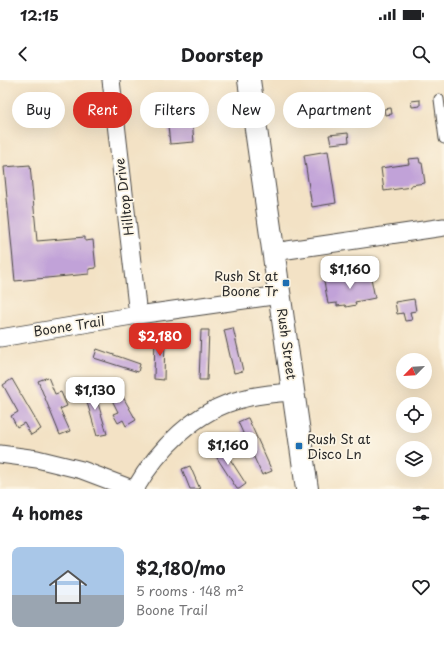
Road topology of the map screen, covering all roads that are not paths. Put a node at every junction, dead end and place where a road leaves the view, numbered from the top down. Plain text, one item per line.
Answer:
1 (110, 80) edge
2 (249, 80) edge
3 (440, 99) dead end
4 (444, 139) edge
5 (444, 227) edge
6 (274, 252) junction
7 (280, 295) junction
8 (138, 315) junction
9 (0, 338) edge
10 (293, 392) junction
11 (0, 454) edge
12 (132, 489) edge
13 (135, 489) edge
14 (307, 489) edge

1 - 8 street, Hilltop Drive
2 - 6 street, Rush Street
3 - 4 lane
5 - 6 street
6 - 7 street, Rush Street
7 - 8 street, Boone Trail
7 - 10 street, Rush Street
8 - 9 street, Boone Trail
10 - 13 street
10 - 14 street, Rush Street
11 - 12 street

